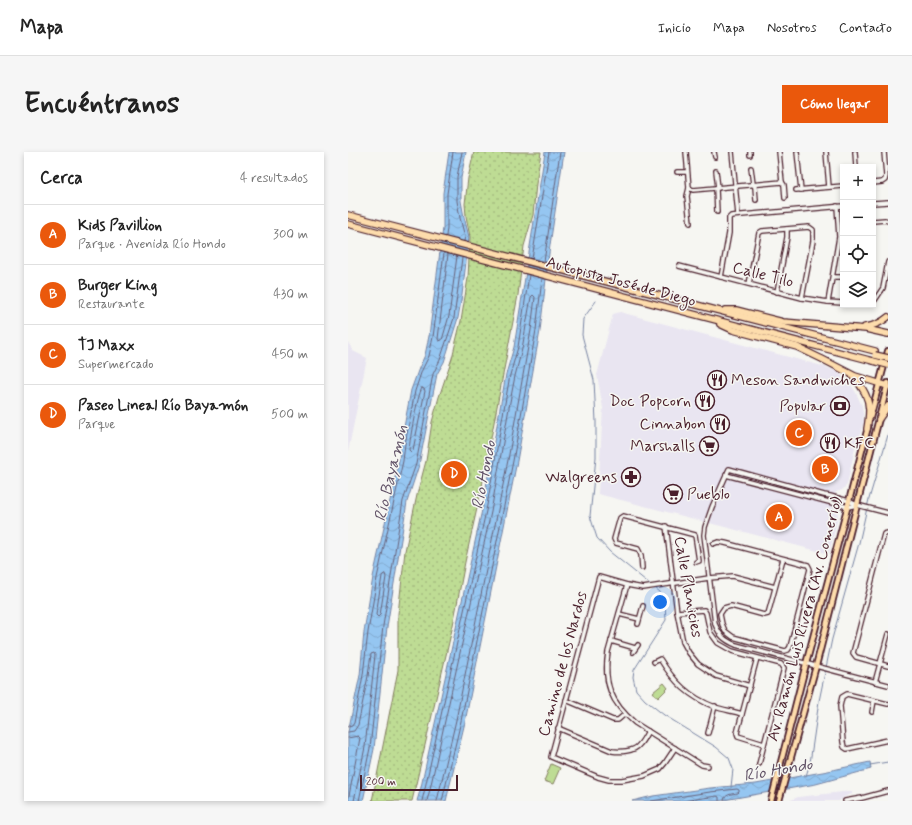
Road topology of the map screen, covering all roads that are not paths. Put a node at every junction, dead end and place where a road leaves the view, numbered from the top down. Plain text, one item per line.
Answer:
1 (686, 152) edge
2 (714, 152) edge
3 (732, 152) edge
4 (779, 152) edge
5 (797, 152) edge
6 (826, 152) edge
7 (855, 152) edge
8 (884, 152) edge
9 (715, 157) dead end
10 (856, 164) edge
11 (751, 168) dead end
12 (716, 171) dead end
13 (677, 172) dead end
14 (687, 172) junction
15 (782, 182) junction
16 (876, 183) edge
17 (753, 184) junction
18 (735, 186) junction
19 (840, 186) edge
20 (829, 187) junction
21 (689, 188) junction
22 (717, 188) junction
23 (796, 190) dead end
24 (801, 190) junction
25 (785, 198) dead end
26 (756, 200) dead end
27 (888, 202) edge
28 (876, 203) edge
29 (837, 206) joint
30 (717, 212) dead end
31 (348, 214) edge
32 (738, 215) junction
33 (876, 221) edge
34 (888, 221) edge
35 (690, 223) dead end
36 (348, 224) edge
37 (787, 229) junction
38 (888, 262) edge
39 (678, 266) dead end
40 (585, 277) junction
41 (721, 277) junction
42 (833, 277) junction
43 (840, 277) edge
44 (749, 284) junction
45 (777, 292) junction
46 (802, 298) junction
47 (876, 298) edge
48 (828, 302) junction
49 (840, 303) edge
50 (714, 309) junction
51 (692, 314) junction
52 (888, 317) edge
53 (712, 319) junction
54 (857, 328) junction
55 (888, 334) edge
56 (888, 351) edge
57 (888, 355) edge
58 (875, 356) junction
59 (888, 358) edge
60 (888, 362) edge
61 (888, 365) edge
62 (850, 374) junction
63 (879, 383) junction
64 (888, 385) edge
65 (888, 406) edge
66 (879, 419) junction
67 (867, 429) junction
68 (726, 475) junction
69 (849, 501) junction
70 (857, 505) junction
71 (848, 507) junction
72 (888, 513) edge
73 (666, 526) junction
74 (888, 533) edge
75 (713, 544) dead end
76 (783, 559) junction
77 (641, 561) junction
78 (636, 562) dead end
79 (696, 562) dead end
80 (642, 568) dead end
81 (709, 578) junction
82 (673, 583) junction
83 (627, 585) junction
84 (775, 587) junction
85 (643, 606) dead end
86 (677, 612) junction
87 (619, 614) junction
88 (888, 634) edge
89 (611, 641) junction
90 (635, 648) dead end
91 (757, 658) junction
92 (654, 662) dead end
93 (806, 664) junction
94 (880, 664) junction
95 (816, 666) junction
96 (888, 666) edge
97 (876, 682) junction
98 (888, 685) edge
99 (750, 686) junction
100 (566, 700) junction
101 (874, 701) junction
102 (888, 704) edge
103 (715, 706) junction
104 (872, 712) dead end
105 (625, 714) junction
106 (742, 714) junction
107 (558, 728) junction
108 (707, 729) dead end
109 (648, 731) junction
110 (888, 740) edge
111 (764, 744) junction
112 (675, 748) junction
113 (759, 764) dead end
114 (708, 766) dead end
115 (888, 791) edge
116 (863, 800) edge
117 (771, 801) edge
118 (779, 801) edge
119 (845, 801) edge

1 - 14 street
2 - 9 street
3 - 18 street
4 - 15 street
5 - 24 street
6 - 20 street
7 - 10 street
8 - 16 street
11 - 17 street
12 - 22 street
13 - 14 street
14 - 21 street
15 - 17 street
15 - 25 street
17 - 18 street
17 - 26 street
18 - 22 street
18 - 32 street
19 - 20 street
20 - 24 street
21 - 22 street
21 - 35 street
22 - 30 street
23 - 24 street
27 - 28 street
29 - 32 street
29 - 42 street
31 - 40 highway, Autopista José de Diego
32 - 41 street
33 - 34 street
36 - 51 highway, Autopista José de Diego
37 - 44 street
37 - 45 street
37 - 46 street
38 - 47 street
39 - 41 street, Calle Tilo
40 - 50 highway, Autopista José de Diego
40 - 58 highway
41 - 44 street, Calle Tilo
42 - 43 street
42 - 48 street
44 - 45 street, Calle Tilo
45 - 46 street, Calle Tilo
46 - 48 street, Calle Tilo
48 - 49 street, Calle Tilo
50 - 54 highway
50 - 58 highway, Autopista José de Diego
51 - 53 highway, Autopista José de Diego
51 - 58 highway
52 - 54 highway
53 - 58 highway, Autopista José de Diego
53 - 62 highway
54 - 55 highway
56 - 63 main road, Av. Ramón Luis Rivera (Av. Comerío)
57 - 58 highway, Autopista José de Diego
58 - 59 highway, bridge
58 - 60 highway
58 - 61 highway, Autopista José de Diego, bridge
62 - 63 highway
62 - 67 highway
63 - 64 highway
63 - 67 main road, Av. Ramón Luis Rivera (Av. Comerío)
64 - 66 main road, Av. Ramón Luis Rivera (Av. Comerío)
65 - 66 highway
66 - 70 main road, Av. Ramón Luis Rivera (Av. Comerío)
67 - 69 main road, Av. Ramón Luis Rivera (Av. Comerío)
68 - 69 street
68 - 71 street
68 - 81 street
69 - 70 street
69 - 71 main road, Av. Ramón Luis Rivera (Av. Comerío)
70 - 71 street
70 - 72 street
70 - 95 main road, Av. Ramón Luis Rivera (Av. Comerío)
71 - 93 main road, Av. Ramón Luis Rivera (Av. Comerío)
73 - 77 street
73 - 79 street
73 - 82 street, Calle Planicies
74 - 94 street
75 - 76 street
76 - 84 street
76 - 84 street
77 - 78 street
77 - 80 street
81 - 82 street
81 - 84 street
81 - 93 street
82 - 83 street
82 - 86 street, Calle Planicies
83 - 87 street
83 - 100 street, Camino de los Nardos
85 - 87 street
86 - 91 street
86 - 99 street, Calle Planicies
87 - 89 street
88 - 94 street
89 - 90 street
89 - 105 street
91 - 99 street
91 - 111 street
92 - 103 street
93 - 95 street
93 - 117 main road, Av. Ramón Luis Rivera (Av. Comerío)
94 - 96 street
94 - 97 street
95 - 97 street
95 - 118 main road, Av. Ramón Luis Rivera (Av. Comerío)
97 - 98 street
99 - 106 street
100 - 105 street
100 - 107 street, Camino de los Nardos
101 - 102 street
101 - 104 street
101 - 110 street
103 - 106 street
103 - 108 street
105 - 109 street
106 - 111 street
107 - 109 street
107 - 112 street, Camino de los Nardos
109 - 112 street
111 - 113 street
112 - 114 street
115 - 116 street
116 - 119 street

